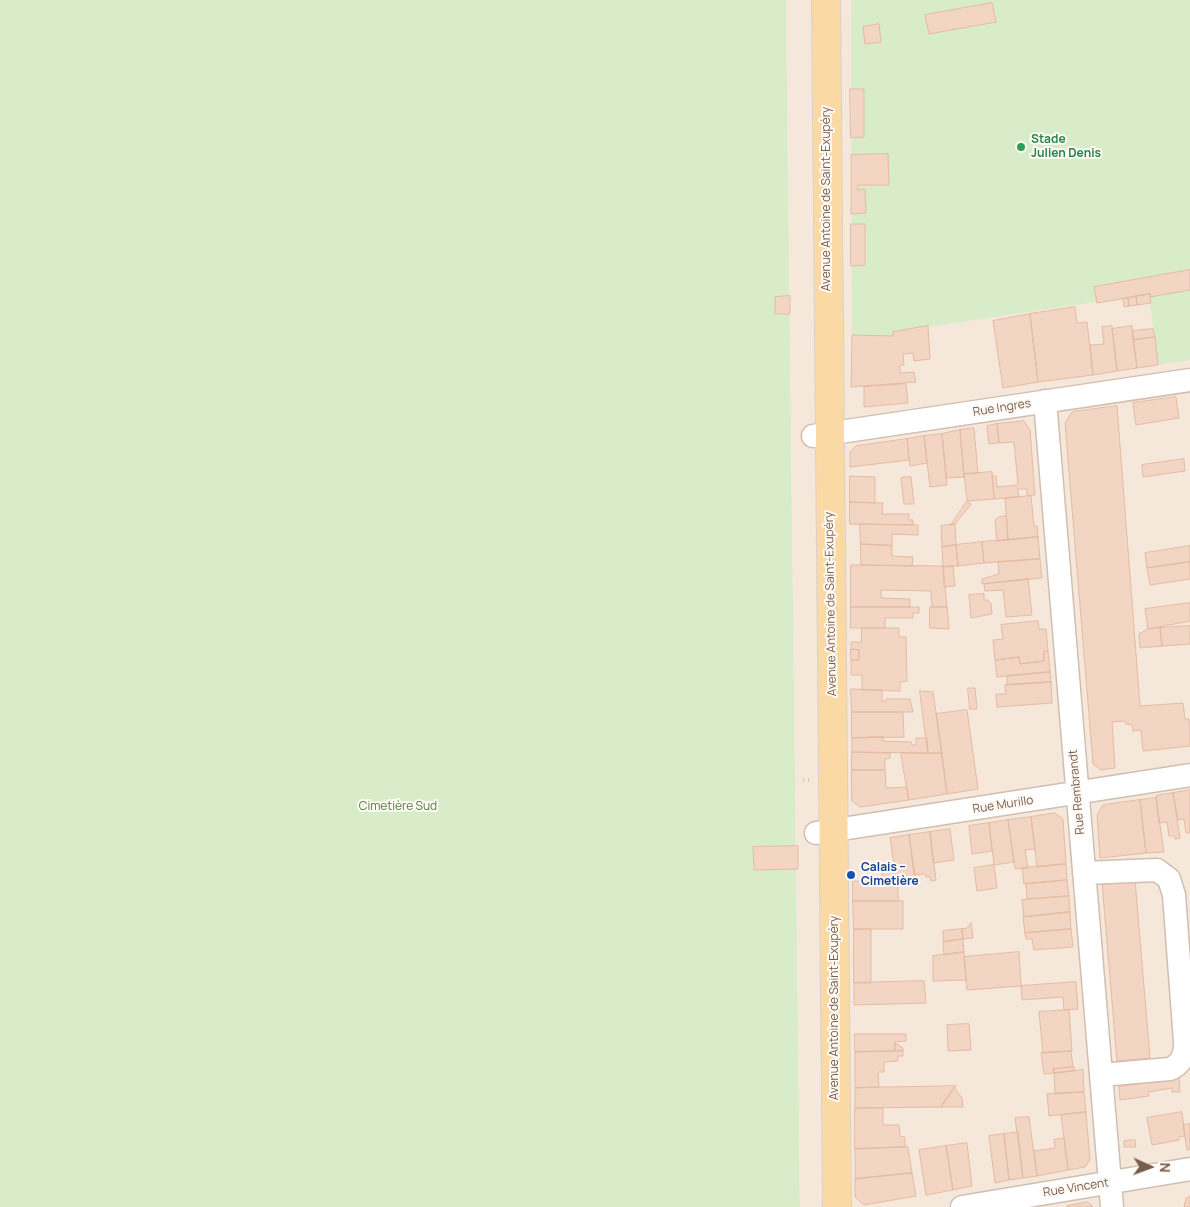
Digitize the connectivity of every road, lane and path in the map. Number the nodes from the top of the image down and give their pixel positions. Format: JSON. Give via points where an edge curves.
{"nodes":[{"id":1,"x":811,"y":0,"type":"edge"},
{"id":2,"x":826,"y":0,"type":"edge"},
{"id":3,"x":1190,"y":380,"type":"edge"},
{"id":4,"x":1046,"y":401,"type":"junction"},
{"id":5,"x":821,"y":435,"type":"junction"},
{"id":6,"x":1190,"y":775,"type":"edge"},
{"id":7,"x":1076,"y":793,"type":"junction"},
{"id":8,"x":825,"y":832,"type":"junction"},
{"id":9,"x":1084,"y":873,"type":"junction"},
{"id":10,"x":1101,"y":1075,"type":"junction"},
{"id":11,"x":1190,"y":1169,"type":"edge"},
{"id":12,"x":1110,"y":1183,"type":"junction"},
{"id":13,"x":818,"y":1207,"type":"edge"},
{"id":14,"x":837,"y":1207,"type":"edge"},
{"id":15,"x":962,"y":1207,"type":"edge"},
{"id":16,"x":1112,"y":1207,"type":"edge"}],
"edges":[{"from":1,"to":5,"type":"main road","name":"Avenue Antoine de Saint-Exupéry"},
{"from":2,"to":5,"type":"main road","name":"Avenue Antoine de Saint-Exupéry"},
{"from":3,"to":4,"type":"street","name":"Rue Ingres"},
{"from":4,"to":5,"type":"street","name":"Rue Ingres"},
{"from":4,"to":7,"type":"street","name":"Rue Rembrandt"},
{"from":5,"to":8,"type":"main road","name":"Avenue Antoine de Saint-Exupéry"},
{"from":6,"to":7,"type":"street","name":"Rue Murillo"},
{"from":7,"to":8,"type":"street","name":"Rue Murillo"},
{"from":7,"to":9,"type":"street","name":"Rue Rembrandt"},
{"from":8,"to":13,"type":"main road","name":"Avenue Antoine de Saint-Exupéry"},
{"from":8,"to":14,"type":"main road","name":"Avenue Antoine de Saint-Exupéry"},
{"from":9,"to":10,"type":"street","name":"Rue Rembrandt"},
{"from":9,"to":10,"type":"street","via":[[1156,870],[1169,879],[1174,895],[1185,1041],[1183,1057],[1170,1069]]},
{"from":10,"to":12,"type":"street","name":"Rue Rembrandt"},
{"from":11,"to":12,"type":"street","name":"Rue Vincent"},
{"from":12,"to":15,"type":"street","name":"Rue Vincent"},
{"from":12,"to":16,"type":"street","name":"Rue Rembrandt"}]}
